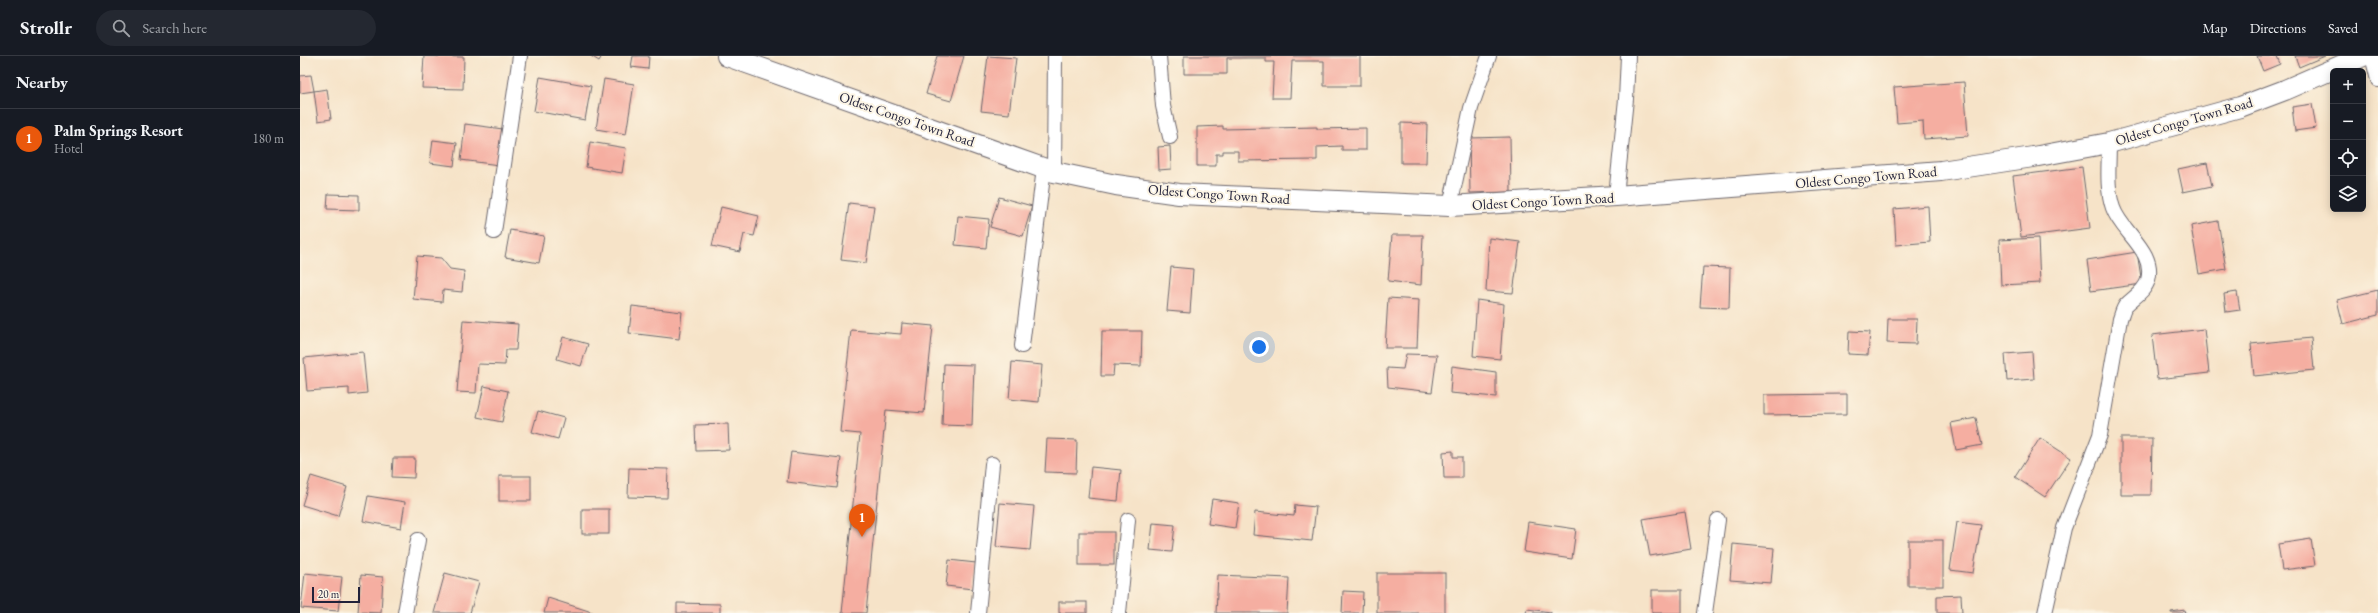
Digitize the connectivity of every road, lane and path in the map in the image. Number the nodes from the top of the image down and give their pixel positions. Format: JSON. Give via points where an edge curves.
{"nodes":[{"id":1,"x":520,"y":56,"type":"edge"},
{"id":2,"x":727,"y":56,"type":"edge"},
{"id":3,"x":1055,"y":56,"type":"edge"},
{"id":4,"x":1159,"y":56,"type":"edge"},
{"id":5,"x":1489,"y":56,"type":"edge"},
{"id":6,"x":1628,"y":56,"type":"edge"},
{"id":7,"x":2363,"y":56,"type":"edge"},
{"id":8,"x":2372,"y":56,"type":"edge"},
{"id":9,"x":2378,"y":80,"type":"edge"},
{"id":10,"x":1170,"y":137,"type":"dead end"},
{"id":11,"x":2109,"y":143,"type":"junction"},
{"id":12,"x":1049,"y":170,"type":"junction"},
{"id":13,"x":1616,"y":196,"type":"junction"},
{"id":14,"x":1450,"y":206,"type":"junction"},
{"id":15,"x":494,"y":232,"type":"dead end"},
{"id":16,"x":1022,"y":346,"type":"dead end"},
{"id":17,"x":992,"y":464,"type":"dead end"},
{"id":18,"x":1128,"y":520,"type":"dead end"},
{"id":19,"x":1718,"y":520,"type":"dead end"},
{"id":20,"x":418,"y":540,"type":"dead end"},
{"id":21,"x":405,"y":613,"type":"edge"},
{"id":22,"x":978,"y":613,"type":"edge"},
{"id":23,"x":1119,"y":613,"type":"edge"},
{"id":24,"x":1705,"y":613,"type":"edge"},
{"id":25,"x":2046,"y":613,"type":"edge"}],
"edges":[{"from":1,"to":15,"type":"street"},
{"from":2,"to":12,"type":"street","name":"Oldest Congo Town Road"},
{"from":3,"to":12,"type":"street"},
{"from":4,"to":10,"type":"street","via":[[1163,106]]},
{"from":5,"to":14,"type":"street","via":[[1471,108]]},
{"from":6,"to":13,"type":"street"},
{"from":7,"to":11,"type":"street","name":"Oldest Congo Town Road","via":[[2240,107]]},
{"from":8,"to":9,"type":"street"},
{"from":11,"to":13,"type":"street","name":"Oldest Congo Town Road","via":[[1941,171]]},
{"from":11,"to":25,"type":"street","via":[[2109,183],[2113,207],[2121,224],[2144,253],[2149,269],[2148,280],[2142,291],[2125,306],[2120,319],[2100,435],[2064,528]]},
{"from":12,"to":14,"type":"street","name":"Oldest Congo Town Road","via":[[1116,185],[1179,194]]},
{"from":12,"to":16,"type":"street"},
{"from":13,"to":14,"type":"street","name":"Oldest Congo Town Road"},
{"from":17,"to":22,"type":"street"},
{"from":18,"to":23,"type":"street"},
{"from":19,"to":24,"type":"street"},
{"from":20,"to":21,"type":"street"}]}
